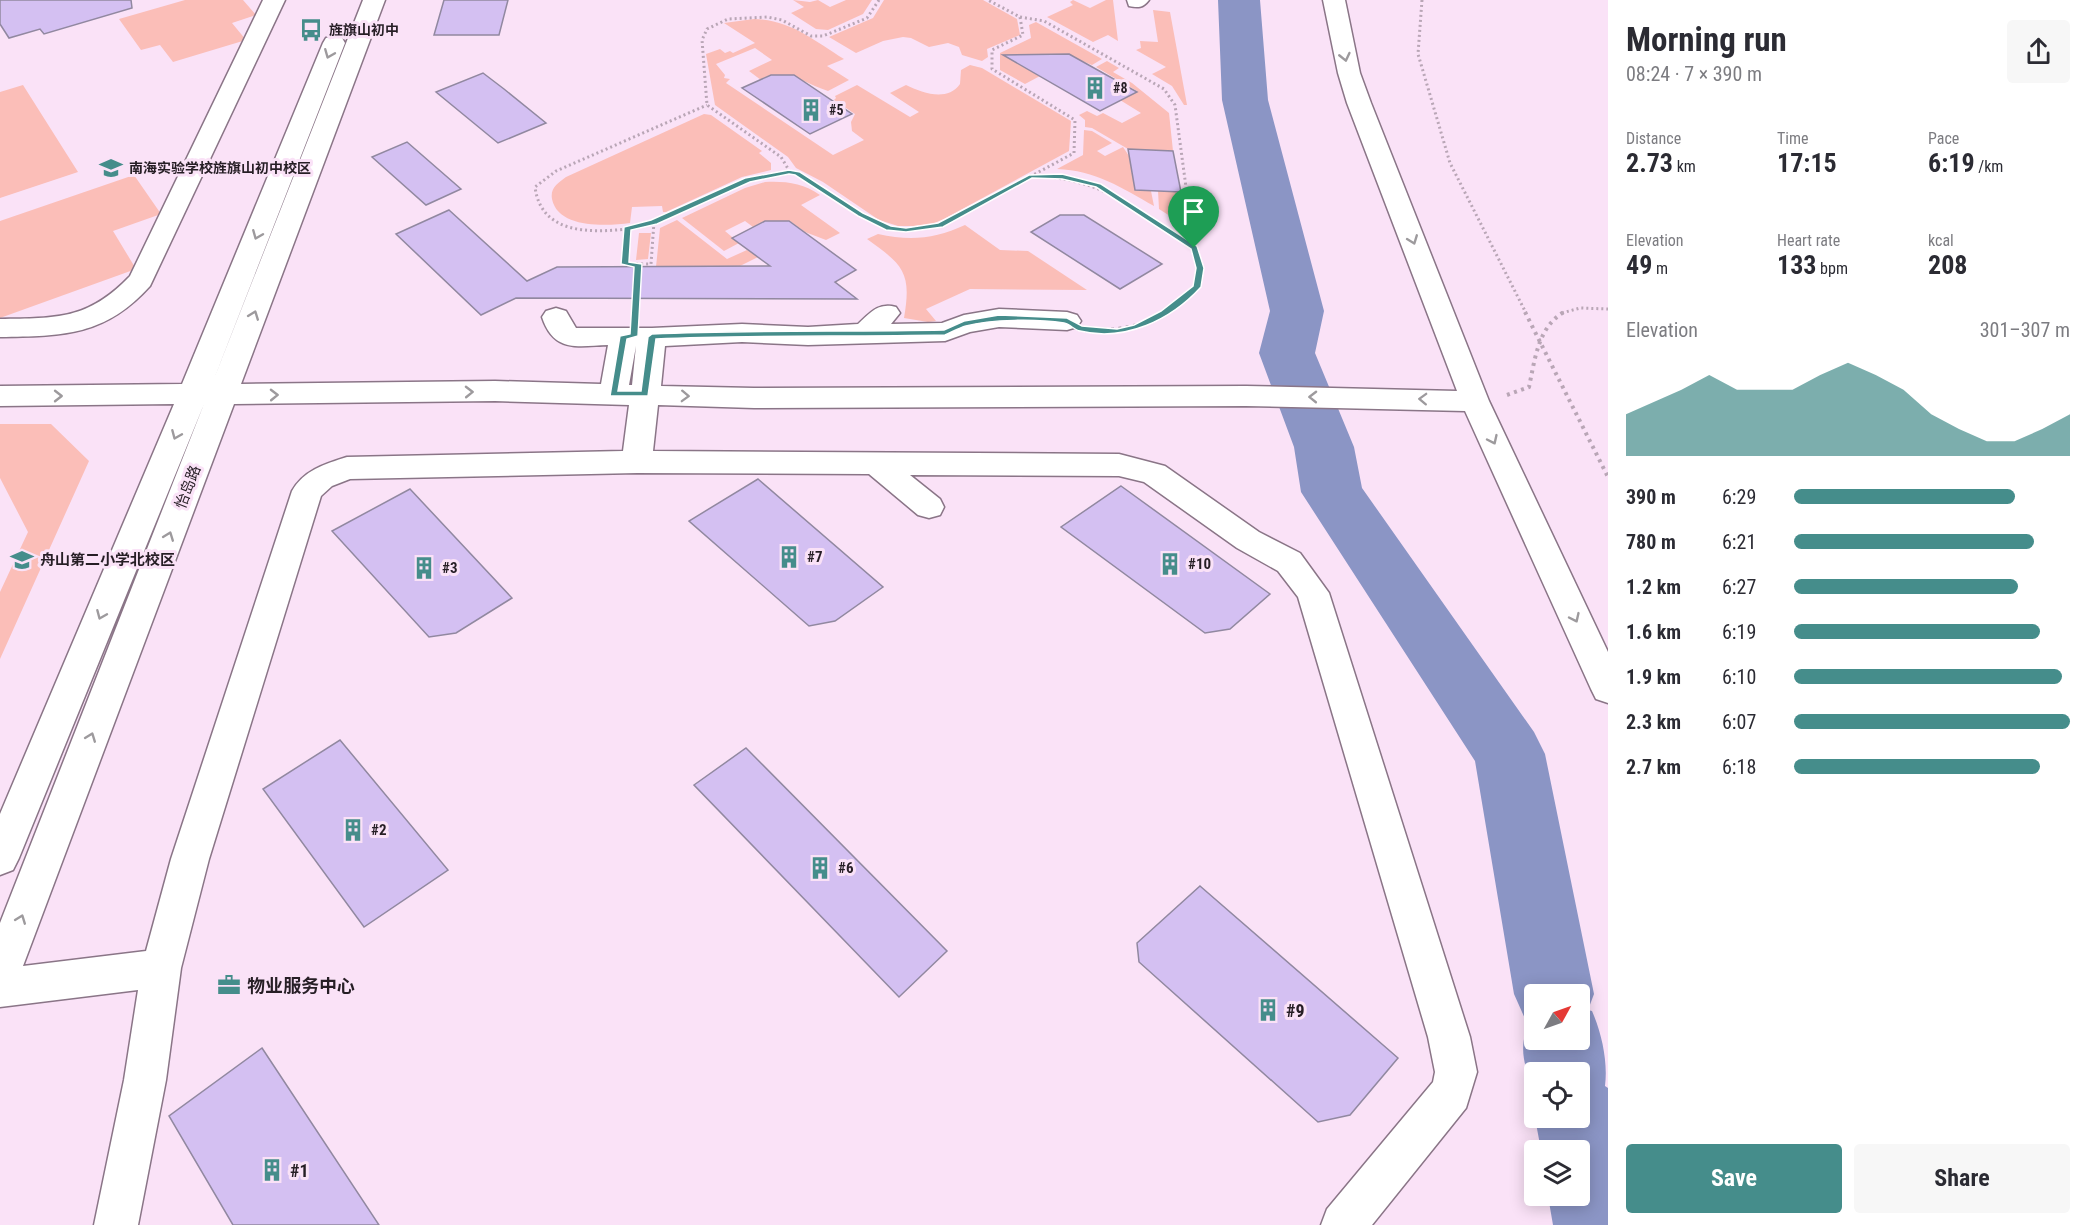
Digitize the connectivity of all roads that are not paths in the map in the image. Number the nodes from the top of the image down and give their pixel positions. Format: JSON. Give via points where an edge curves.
{"nodes":[{"id":1,"x":274,"y":0,"type":"edge"},
{"id":2,"x":352,"y":0,"type":"edge"},
{"id":3,"x":374,"y":0,"type":"edge"},
{"id":4,"x":1334,"y":0,"type":"edge"},
{"id":5,"x":886,"y":314,"type":"dead end"},
{"id":6,"x":556,"y":317,"type":"dead end"},
{"id":7,"x":1067,"y":321,"type":"road end"},
{"id":8,"x":0,"y":327,"type":"edge"},
{"id":9,"x":865,"y":333,"type":"junction"},
{"id":10,"x":637,"y":336,"type":"junction"},
{"id":11,"x":613,"y":394,"type":"junction"},
{"id":12,"x":645,"y":394,"type":"junction"},
{"id":13,"x":192,"y":395,"type":"junction"},
{"id":14,"x":224,"y":395,"type":"junction"},
{"id":15,"x":0,"y":396,"type":"edge"},
{"id":16,"x":1475,"y":401,"type":"junction"},
{"id":17,"x":637,"y":462,"type":"junction"},
{"id":18,"x":877,"y":464,"type":"junction"},
{"id":19,"x":929,"y":507,"type":"dead end"},
{"id":20,"x":1608,"y":689,"type":"edge"},
{"id":21,"x":0,"y":858,"type":"edge"},
{"id":22,"x":161,"y":968,"type":"junction"},
{"id":23,"x":0,"y":974,"type":"edge"},
{"id":24,"x":0,"y":987,"type":"edge"},
{"id":25,"x":116,"y":1225,"type":"edge"},
{"id":26,"x":1343,"y":1225,"type":"edge"}],
"edges":[{"from":1,"to":8,"type":"street","via":[[141,280],[131,293],[120,304],[80,322],[58,327]]},
{"from":2,"to":13,"type":"street","one_way":true},
{"from":14,"to":3,"type":"street","name":"怡岛路","one_way":true},
{"from":4,"to":16,"type":"street","one_way":true,"via":[[1359,103]]},
{"from":5,"to":9,"type":"street"},
{"from":6,"to":10,"type":"street","via":[[560,329],[570,337]]},
{"from":7,"to":9,"type":"street","via":[[999,318],[945,332]]},
{"from":9,"to":10,"type":"street"},
{"from":10,"to":11,"type":"street"},
{"from":10,"to":12,"type":"street"},
{"from":11,"to":12,"type":"street"},
{"from":14,"to":11,"type":"street","one_way":true,"via":[[495,391]]},
{"from":16,"to":12,"type":"street","one_way":true,"via":[[1246,396],[754,398]]},
{"from":12,"to":17,"type":"street"},
{"from":13,"to":14,"type":"street"},
{"from":15,"to":13,"type":"street","one_way":true},
{"from":13,"to":21,"type":"street","one_way":true},
{"from":23,"to":14,"type":"street","name":"怡岛路","one_way":true},
{"from":16,"to":20,"type":"street","one_way":true},
{"from":17,"to":18,"type":"street"},
{"from":17,"to":22,"type":"street","via":[[347,468],[321,478],[307,491],[190,859]]},
{"from":18,"to":19,"type":"street"},
{"from":18,"to":26,"type":"street","via":[[1119,465],[1154,474],[1248,540],[1288,562],[1312,593],[1449,1037],[1456,1072],[1451,1093]]},
{"from":22,"to":24,"type":"street"},
{"from":22,"to":25,"type":"street","via":[[145,1080]]}]}
